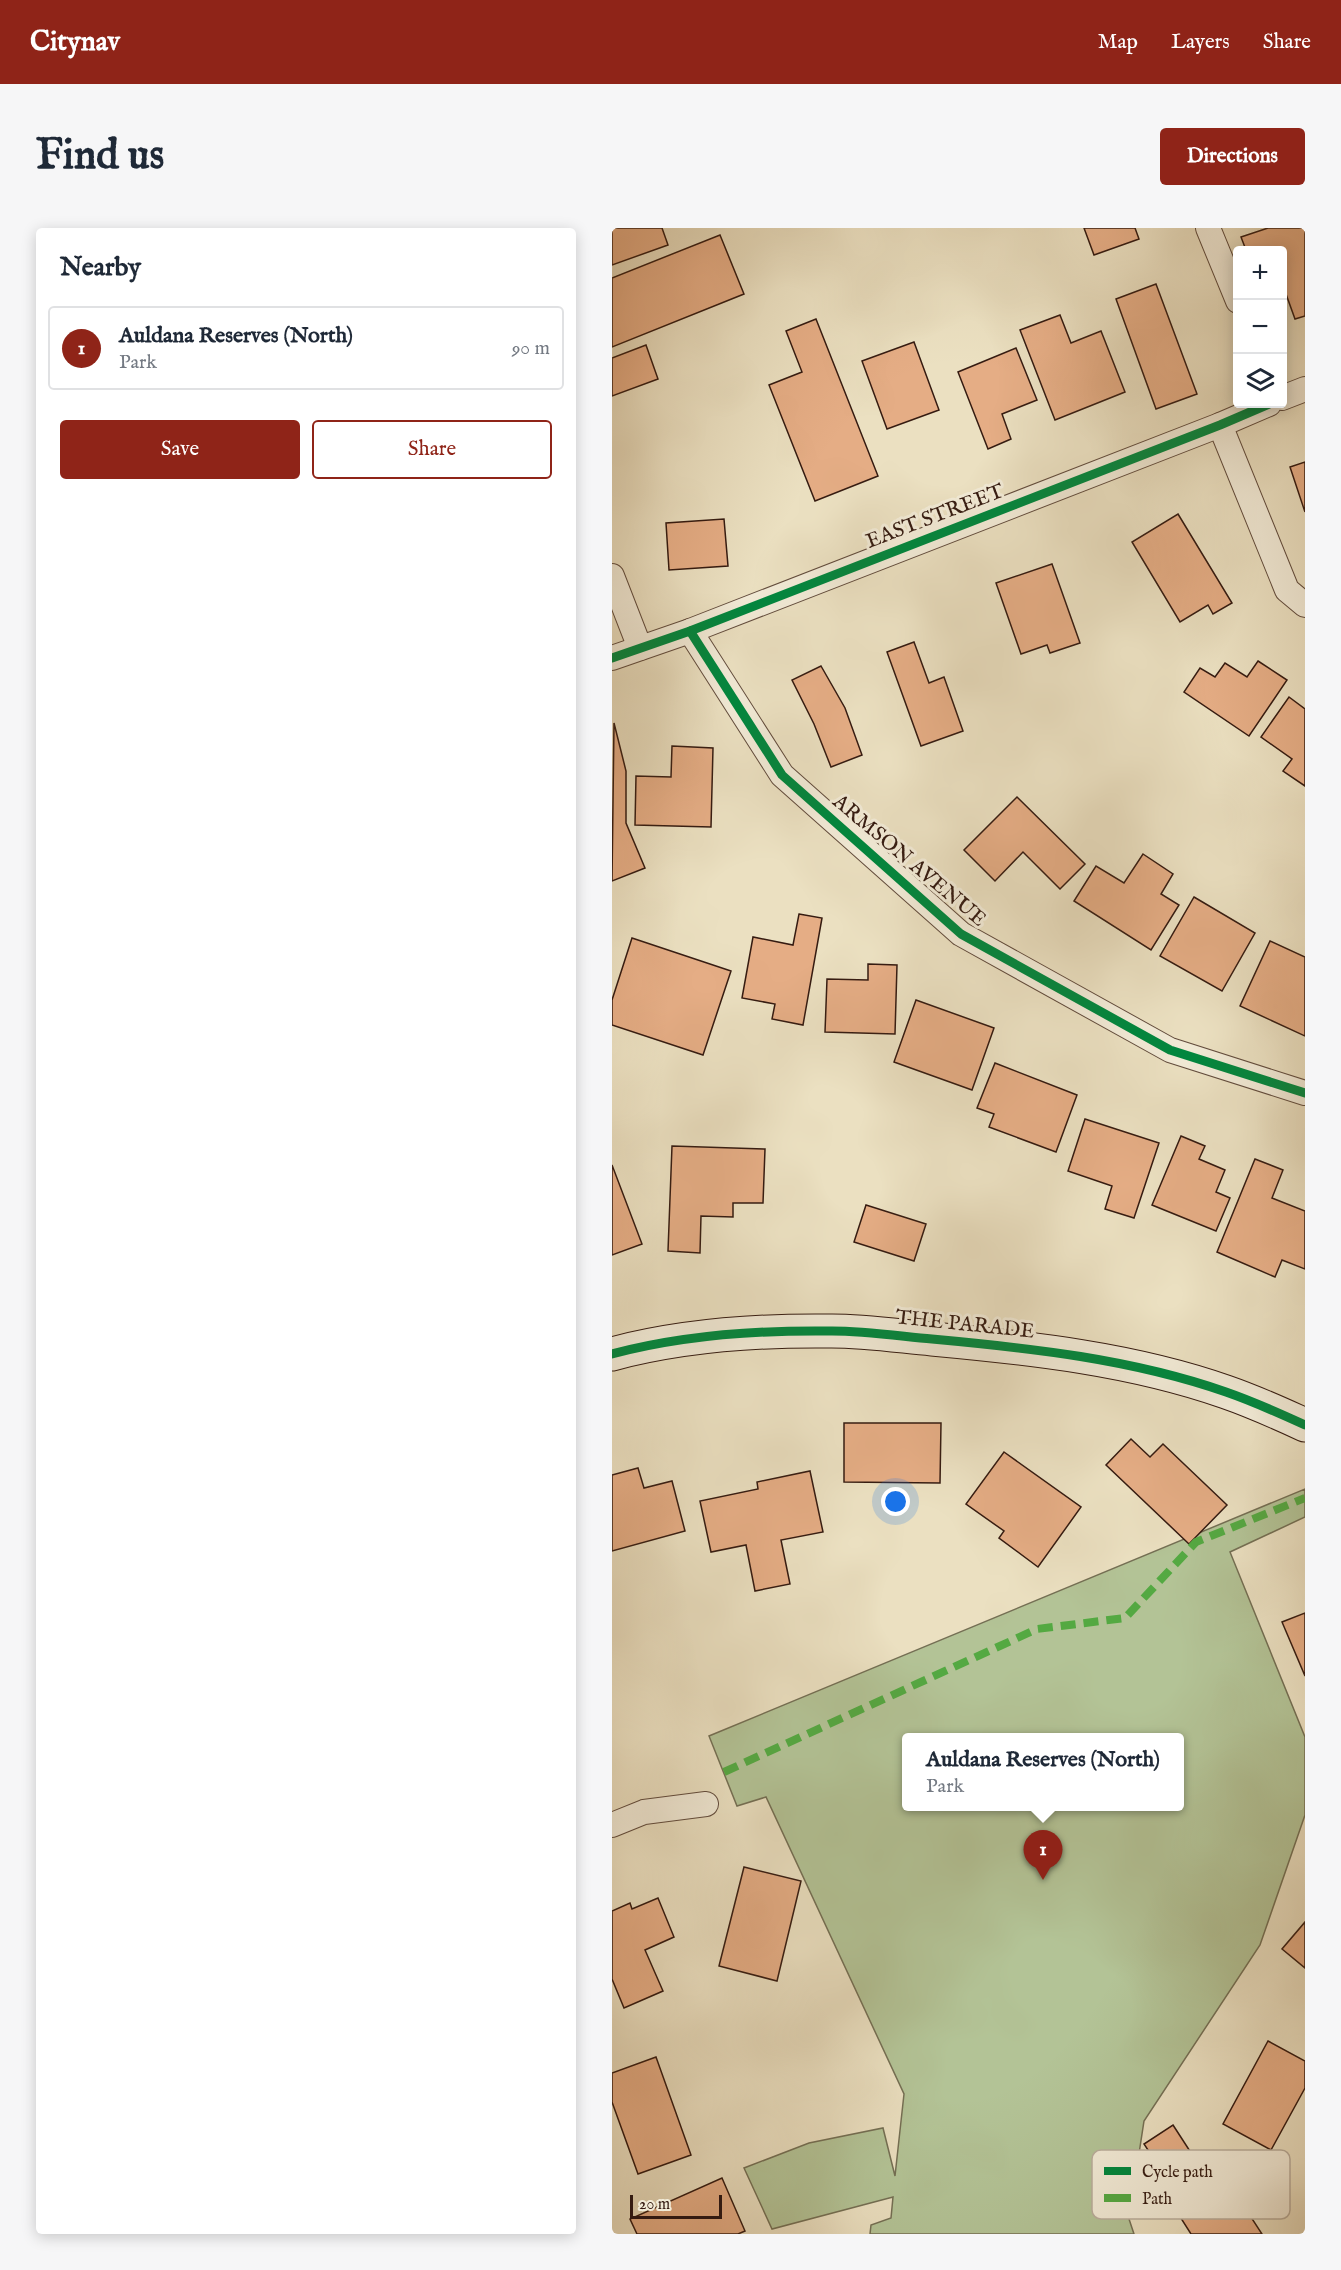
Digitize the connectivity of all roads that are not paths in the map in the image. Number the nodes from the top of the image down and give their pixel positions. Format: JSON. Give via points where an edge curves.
{"nodes":[{"id":1,"x":1208,"y":228,"type":"edge"},
{"id":2,"x":1238,"y":300,"type":"edge"},
{"id":3,"x":1305,"y":389,"type":"edge"},
{"id":4,"x":1287,"y":396,"type":"edge"},
{"id":5,"x":1260,"y":408,"type":"edge"},
{"id":6,"x":1220,"y":425,"type":"junction"},
{"id":7,"x":612,"y":576,"type":"edge"},
{"id":8,"x":1305,"y":605,"type":"edge"},
{"id":9,"x":690,"y":631,"type":"junction"},
{"id":10,"x":640,"y":648,"type":"junction"},
{"id":11,"x":612,"y":658,"type":"edge"},
{"id":12,"x":1305,"y":1093,"type":"edge"},
{"id":13,"x":612,"y":1354,"type":"edge"},
{"id":14,"x":1305,"y":1425,"type":"edge"},
{"id":15,"x":706,"y":1804,"type":"dead end"},
{"id":16,"x":612,"y":1825,"type":"edge"}],
"edges":[{"from":1,"to":2,"type":"street"},
{"from":3,"to":4,"type":"street"},
{"from":5,"to":6,"type":"street","name":"EAST STREET"},
{"from":6,"to":8,"type":"street","via":[[1287,590]]},
{"from":6,"to":9,"type":"street","name":"EAST STREET"},
{"from":7,"to":10,"type":"street"},
{"from":9,"to":10,"type":"street","name":"EAST STREET"},
{"from":9,"to":12,"type":"street","name":"ARMSON AVENUE","via":[[782,775],[961,934],[1170,1050]]},
{"from":10,"to":11,"type":"street","name":"EAST STREET"},
{"from":13,"to":14,"type":"street","name":"THE PARADE","via":[[652,1343],[834,1330],[1013,1346],[1089,1358],[1225,1391]]},
{"from":15,"to":16,"type":"street","via":[[644,1812]]}]}
